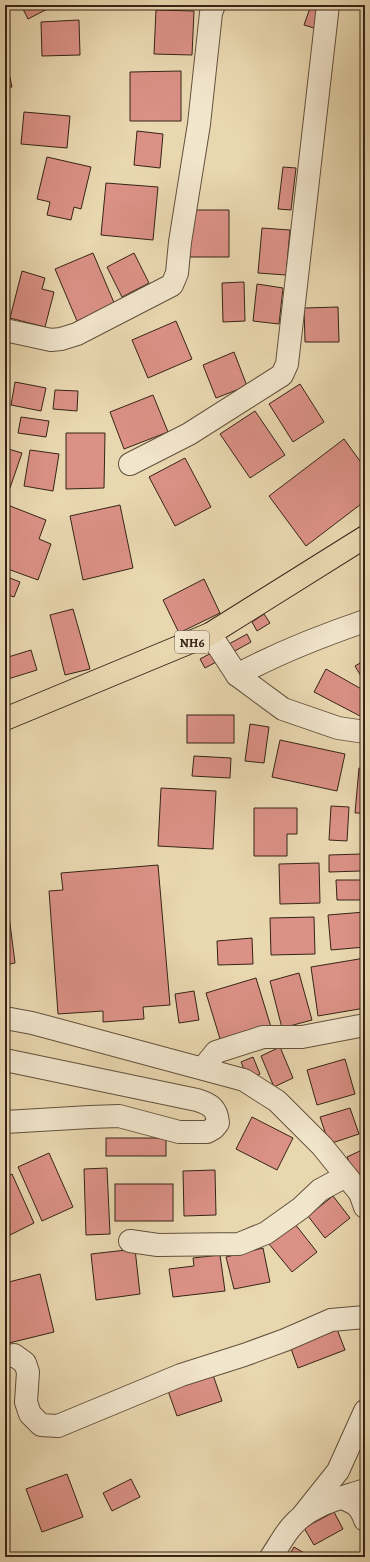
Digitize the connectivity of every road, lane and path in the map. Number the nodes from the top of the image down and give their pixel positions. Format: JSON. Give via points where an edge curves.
{"nodes":[{"id":1,"x":214,"y":5,"type":"edge"},
{"id":2,"x":328,"y":5,"type":"edge"},
{"id":3,"x":5,"y":330,"type":"edge"},
{"id":4,"x":130,"y":464,"type":"dead end"},
{"id":5,"x":365,"y":537,"type":"edge"},
{"id":6,"x":365,"y":621,"type":"edge"},
{"id":7,"x":210,"y":634,"type":"junction"},
{"id":8,"x":237,"y":675,"type":"junction"},
{"id":9,"x":5,"y":719,"type":"edge"},
{"id":10,"x":365,"y":732,"type":"edge"},
{"id":11,"x":5,"y":1018,"type":"edge"},
{"id":12,"x":365,"y":1025,"type":"edge"},
{"id":13,"x":5,"y":1060,"type":"edge"},
{"id":14,"x":203,"y":1068,"type":"junction"},
{"id":15,"x":5,"y":1122,"type":"edge"},
{"id":16,"x":346,"y":1176,"type":"junction"},
{"id":17,"x":365,"y":1207,"type":"edge"},
{"id":18,"x":130,"y":1241,"type":"dead end"},
{"id":19,"x":365,"y":1317,"type":"edge"},
{"id":20,"x":5,"y":1357,"type":"edge"},
{"id":21,"x":365,"y":1411,"type":"edge"},
{"id":22,"x":365,"y":1490,"type":"edge"},
{"id":23,"x":342,"y":1498,"type":"junction"},
{"id":24,"x":304,"y":1515,"type":"junction"},
{"id":25,"x":365,"y":1520,"type":"edge"},
{"id":26,"x":271,"y":1557,"type":"edge"}],
"edges":[{"from":1,"to":3,"type":"street","via":[[177,274],[172,285],[61,340]]},
{"from":2,"to":4,"type":"street","via":[[286,364],[282,375],[189,434]]},
{"from":5,"to":7,"type":"highway","number":"NH6"},
{"from":6,"to":8,"type":"street","via":[[268,658]]},
{"from":7,"to":8,"type":"street"},
{"from":7,"to":9,"type":"highway","number":"NH6"},
{"from":8,"to":10,"type":"street","via":[[284,709],[338,728]]},
{"from":11,"to":14,"type":"street"},
{"from":12,"to":14,"type":"street","via":[[302,1037],[263,1038],[216,1052]]},
{"from":13,"to":15,"type":"street","via":[[197,1100],[209,1104],[214,1109],[218,1123],[207,1132],[179,1132],[119,1116]]},
{"from":14,"to":16,"type":"street","via":[[244,1080],[277,1101],[322,1146]]},
{"from":16,"to":17,"type":"street","via":[[360,1193]]},
{"from":16,"to":18,"type":"street","via":[[320,1190],[301,1208],[266,1233],[240,1244],[158,1245]]},
{"from":19,"to":20,"type":"street","via":[[331,1320],[265,1347],[180,1375],[58,1426],[41,1425],[30,1414],[26,1402],[28,1372],[25,1363],[14,1356]]},
{"from":21,"to":24,"type":"street","via":[[338,1471]]},
{"from":22,"to":23,"type":"street"},
{"from":23,"to":24,"type":"street","via":[[316,1506]]},
{"from":23,"to":25,"type":"street","via":[[353,1502],[362,1510]]},
{"from":24,"to":26,"type":"street","via":[[291,1526]]}]}
